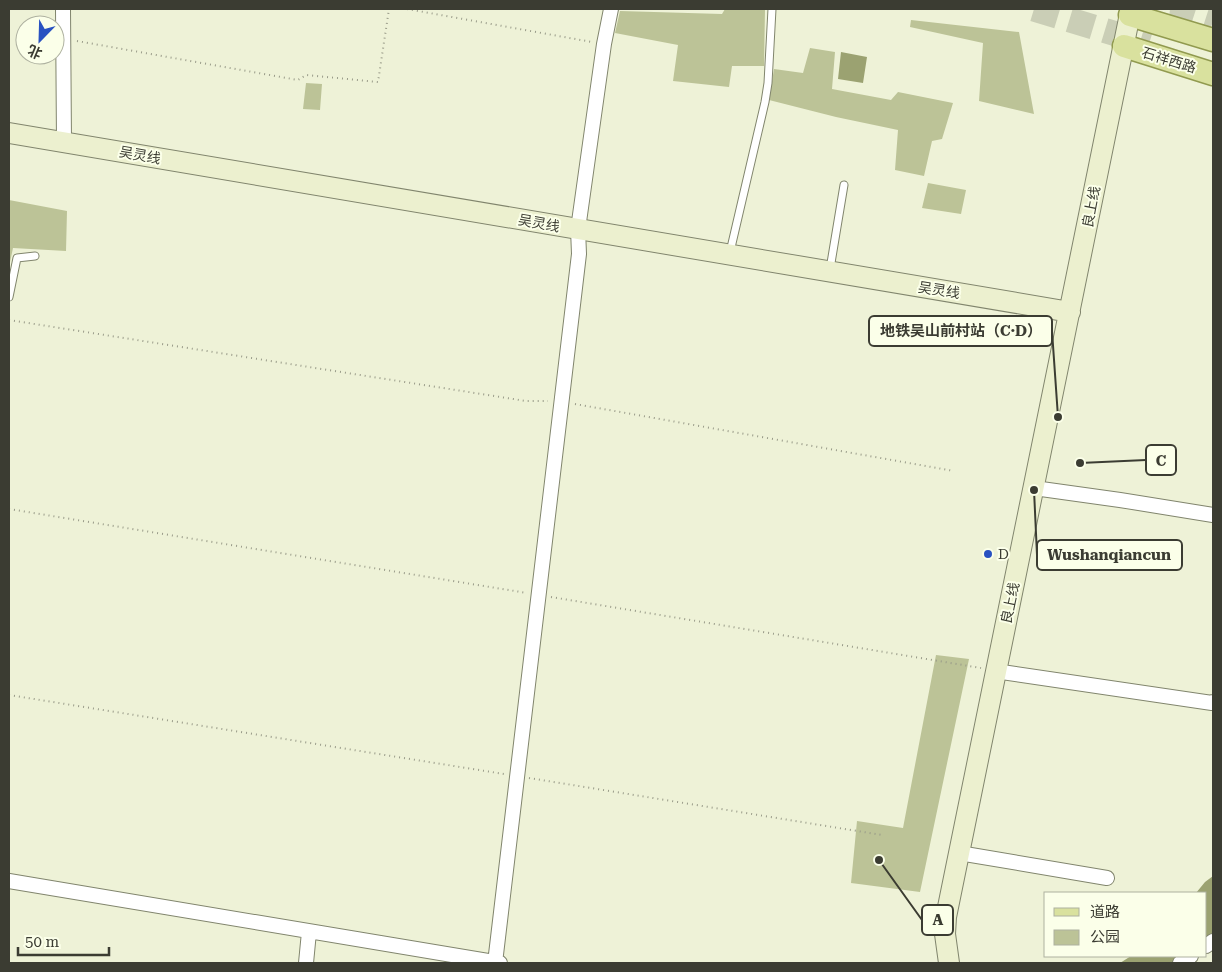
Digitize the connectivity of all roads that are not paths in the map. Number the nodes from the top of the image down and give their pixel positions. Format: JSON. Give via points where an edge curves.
{"nodes":[{"id":1,"x":63,"y":9,"type":"edge"},
{"id":2,"x":611,"y":9,"type":"edge"},
{"id":3,"x":772,"y":9,"type":"edge"},
{"id":4,"x":1130,"y":12,"type":"edge"},
{"id":5,"x":1213,"y":40,"type":"edge"},
{"id":6,"x":1124,"y":46,"type":"tunnel mouth"},
{"id":7,"x":1213,"y":74,"type":"edge"},
{"id":8,"x":9,"y":133,"type":"edge"},
{"id":9,"x":64,"y":142,"type":"junction"},
{"id":10,"x":844,"y":185,"type":"dead end"},
{"id":11,"x":578,"y":229,"type":"junction"},
{"id":12,"x":730,"y":255,"type":"junction"},
{"id":13,"x":35,"y":256,"type":"dead end"},
{"id":14,"x":829,"y":272,"type":"junction"},
{"id":15,"x":9,"y":298,"type":"edge"},
{"id":16,"x":1070,"y":312,"type":"junction"},
{"id":17,"x":1034,"y":488,"type":"junction"},
{"id":18,"x":1213,"y":515,"type":"edge"},
{"id":19,"x":995,"y":671,"type":"junction"},
{"id":20,"x":1213,"y":702,"type":"edge"},
{"id":21,"x":959,"y":853,"type":"junction"},
{"id":22,"x":1107,"y":878,"type":"dead end"},
{"id":23,"x":9,"y":882,"type":"edge"},
{"id":24,"x":309,"y":932,"type":"junction"},
{"id":25,"x":306,"y":963,"type":"edge"},
{"id":26,"x":497,"y":963,"type":"edge"},
{"id":27,"x":949,"y":963,"type":"edge"}],
"edges":[{"from":1,"to":9,"type":"street"},
{"from":2,"to":11,"type":"street"},
{"from":3,"to":12,"type":"lane","via":[[768,83]]},
{"from":4,"to":5,"type":"main road"},
{"from":4,"to":16,"type":"street","name":"良上线"},
{"from":6,"to":7,"type":"main road","name":"石祥西路"},
{"from":8,"to":9,"type":"street","name":"吴灵线"},
{"from":9,"to":11,"type":"street","name":"吴灵线"},
{"from":10,"to":14,"type":"lane"},
{"from":11,"to":12,"type":"street","name":"吴灵线"},
{"from":11,"to":26,"type":"street","via":[[579,254]]},
{"from":12,"to":14,"type":"street","name":"吴灵线"},
{"from":13,"to":15,"type":"lane","via":[[18,258]]},
{"from":14,"to":16,"type":"street","name":"吴灵线"},
{"from":16,"to":17,"type":"street","name":"良上线"},
{"from":17,"to":18,"type":"street"},
{"from":17,"to":19,"type":"street","name":"良上线"},
{"from":19,"to":20,"type":"street"},
{"from":19,"to":21,"type":"street","name":"良上线"},
{"from":21,"to":22,"type":"street"},
{"from":21,"to":27,"type":"street","name":"良上线","via":[[946,917]]},
{"from":23,"to":24,"type":"street"},
{"from":24,"to":25,"type":"street"},
{"from":24,"to":26,"type":"street"}]}
